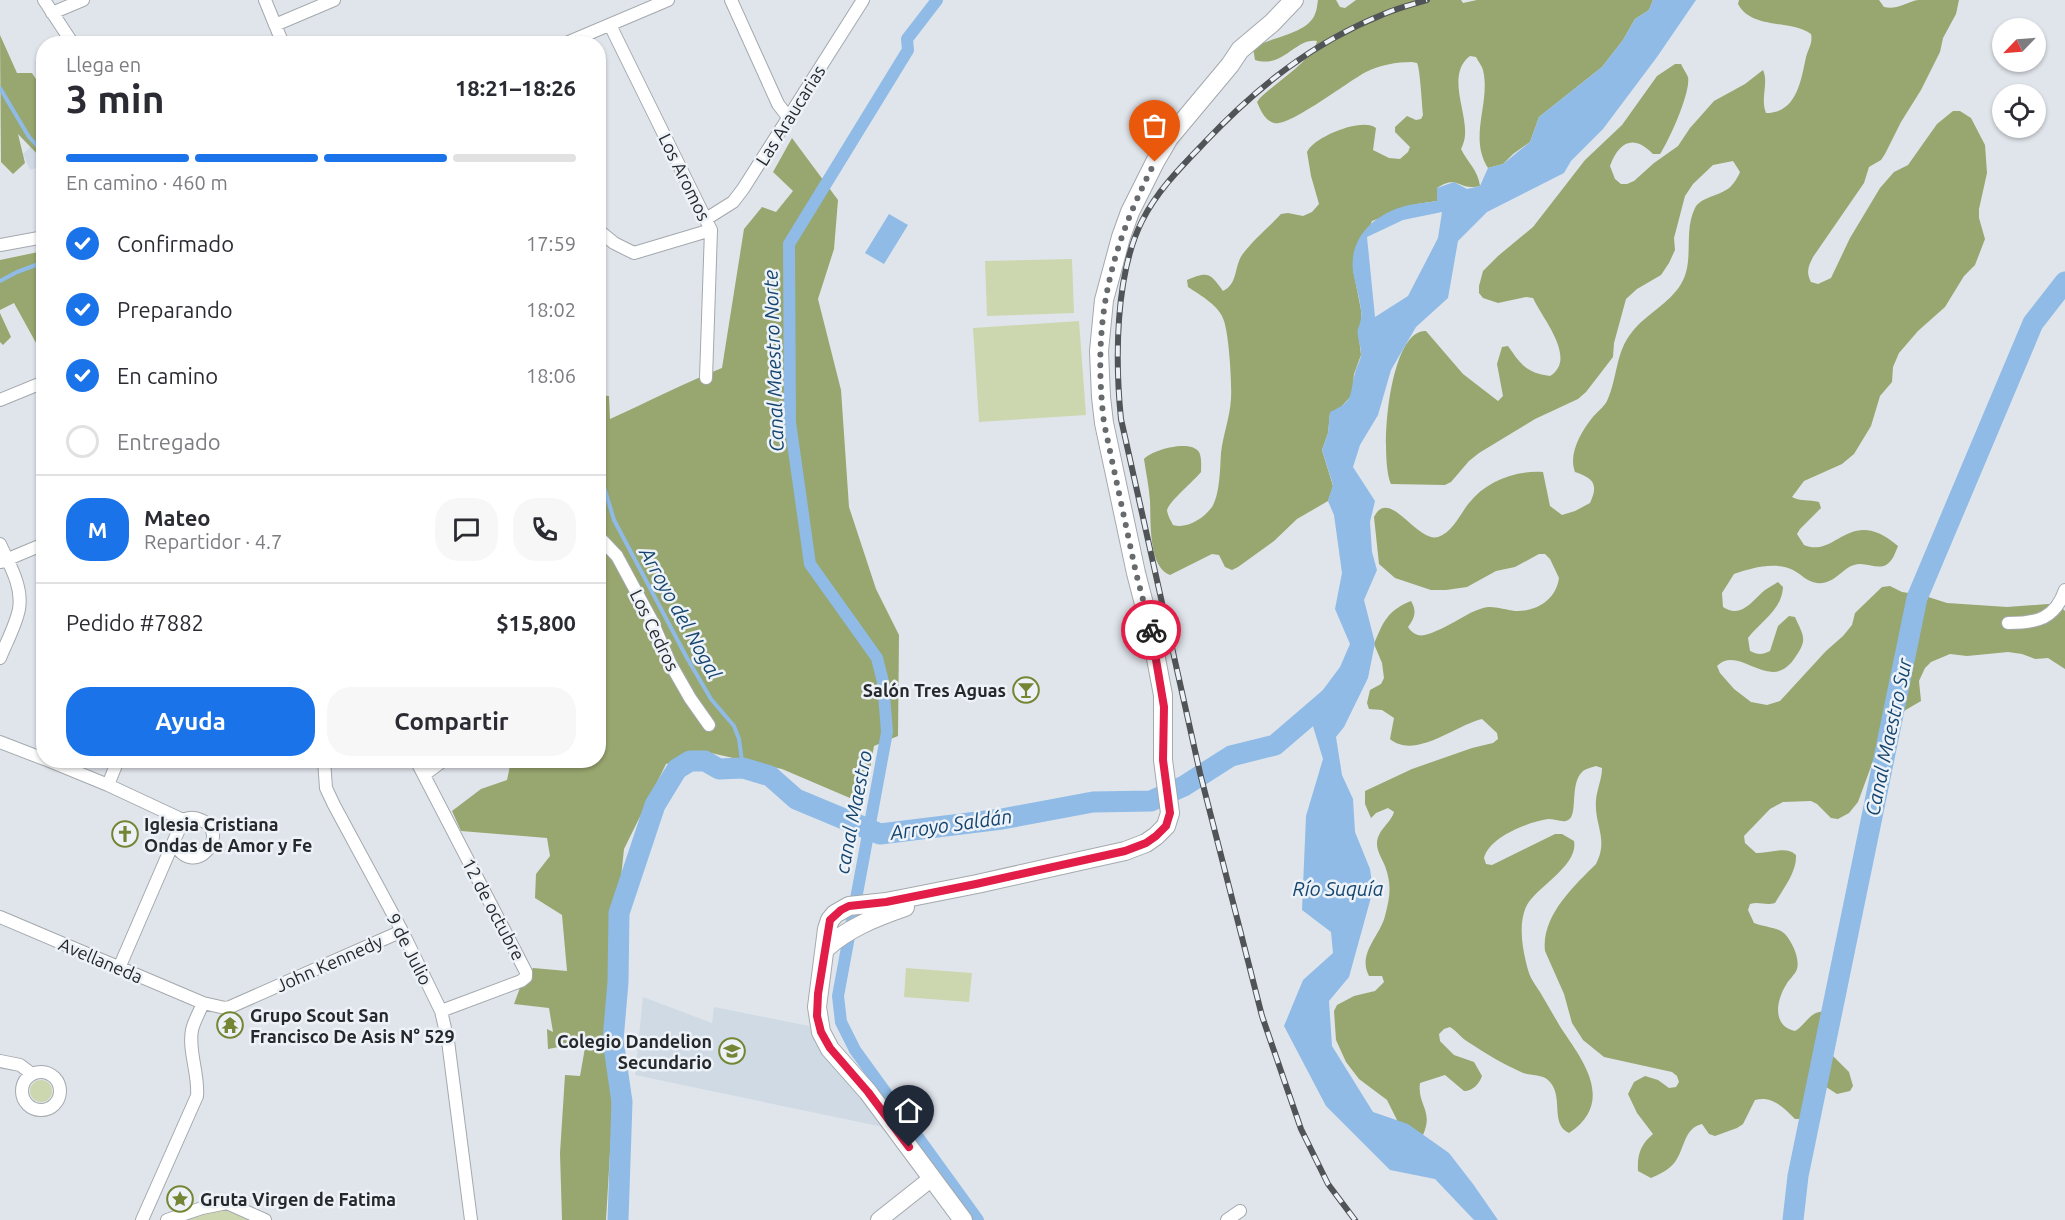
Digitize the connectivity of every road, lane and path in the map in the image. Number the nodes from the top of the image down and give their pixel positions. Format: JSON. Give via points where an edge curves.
{"nodes":[{"id":1,"x":44,"y":0,"type":"edge"},
{"id":2,"x":83,"y":0,"type":"edge"},
{"id":3,"x":265,"y":0,"type":"edge"},
{"id":4,"x":334,"y":0,"type":"edge"},
{"id":5,"x":668,"y":0,"type":"edge"},
{"id":6,"x":731,"y":0,"type":"edge"},
{"id":7,"x":863,"y":0,"type":"edge"},
{"id":8,"x":1294,"y":0,"type":"edge"},
{"id":9,"x":52,"y":13,"type":"junction"},
{"id":10,"x":275,"y":25,"type":"junction"},
{"id":11,"x":610,"y":25,"type":"junction"},
{"id":12,"x":68,"y":36,"type":"edge"},
{"id":13,"x":280,"y":36,"type":"edge"},
{"id":14,"x":583,"y":36,"type":"edge"},
{"id":15,"x":788,"y":117,"type":"junction"},
{"id":16,"x":709,"y":225,"type":"junction"},
{"id":17,"x":606,"y":236,"type":"edge"},
{"id":18,"x":36,"y":238,"type":"edge"},
{"id":19,"x":0,"y":245,"type":"edge"},
{"id":20,"x":706,"y":378,"type":"dead end"},
{"id":21,"x":36,"y":385,"type":"edge"},
{"id":22,"x":0,"y":400,"type":"edge"},
{"id":23,"x":0,"y":544,"type":"edge"},
{"id":24,"x":606,"y":544,"type":"edge"},
{"id":25,"x":36,"y":547,"type":"edge"},
{"id":26,"x":3,"y":561,"type":"edge"},
{"id":27,"x":2065,"y":590,"type":"edge"},
{"id":28,"x":2008,"y":623,"type":"dead end"},
{"id":29,"x":0,"y":658,"type":"edge"},
{"id":30,"x":709,"y":725,"type":"dead end"},
{"id":31,"x":0,"y":742,"type":"edge"},
{"id":32,"x":36,"y":756,"type":"edge"},
{"id":33,"x":65,"y":768,"type":"edge"},
{"id":34,"x":115,"y":768,"type":"edge"},
{"id":35,"x":325,"y":768,"type":"edge"},
{"id":36,"x":420,"y":768,"type":"edge"},
{"id":37,"x":433,"y":768,"type":"edge"},
{"id":38,"x":424,"y":775,"type":"junction"},
{"id":39,"x":108,"y":785,"type":"junction"},
{"id":40,"x":183,"y":820,"type":"junction"},
{"id":41,"x":174,"y":842,"type":"junction"},
{"id":42,"x":0,"y":917,"type":"edge"},
{"id":43,"x":402,"y":931,"type":"junction"},
{"id":44,"x":119,"y":968,"type":"junction"},
{"id":45,"x":203,"y":1003,"type":"junction"},
{"id":46,"x":441,"y":1011,"type":"junction"},
{"id":47,"x":0,"y":1061,"type":"edge"},
{"id":48,"x":32,"y":1074,"type":"dead end"},
{"id":49,"x":932,"y":1178,"type":"junction"},
{"id":50,"x":1240,"y":1210,"type":"dead end"},
{"id":51,"x":142,"y":1220,"type":"edge"},
{"id":52,"x":166,"y":1220,"type":"edge"},
{"id":53,"x":265,"y":1220,"type":"edge"},
{"id":54,"x":471,"y":1220,"type":"edge"},
{"id":55,"x":879,"y":1220,"type":"edge"},
{"id":56,"x":963,"y":1220,"type":"edge"},
{"id":57,"x":1227,"y":1220,"type":"edge"}],
"edges":[{"from":1,"to":9,"type":"street"},
{"from":2,"to":9,"type":"street"},
{"from":3,"to":10,"type":"street"},
{"from":4,"to":10,"type":"street"},
{"from":5,"to":11,"type":"street"},
{"from":6,"to":15,"type":"street","via":[[778,104]]},
{"from":7,"to":15,"type":"street","name":"Las Araucarias"},
{"from":8,"to":49,"type":"main road","via":[[1240,50],[1169,138],[1130,212],[1104,300],[1099,351],[1101,398],[1163,695],[1164,775],[1170,813],[1166,826],[1140,846],[976,884],[904,907],[867,921],[825,949],[817,1007],[821,1032]]},
{"from":9,"to":12,"type":"street"},
{"from":10,"to":13,"type":"street"},
{"from":11,"to":14,"type":"street"},
{"from":11,"to":16,"type":"street","name":"Los Aromos"},
{"from":15,"to":16,"type":"street","name":"Las Araucarias","via":[[733,202]]},
{"from":16,"to":17,"type":"street","name":"Las Araucarias","via":[[634,253]]},
{"from":16,"to":20,"type":"street","name":"Los Aromos"},
{"from":18,"to":19,"type":"street"},
{"from":21,"to":22,"type":"street"},
{"from":23,"to":26,"type":"street"},
{"from":24,"to":30,"type":"street","name":"Los Cedros","via":[[617,556],[670,663]]},
{"from":25,"to":26,"type":"street"},
{"from":26,"to":29,"type":"street","via":[[18,589],[19,609]]},
{"from":27,"to":28,"type":"street","via":[[2052,613],[2038,621]]},
{"from":31,"to":32,"type":"street"},
{"from":33,"to":39,"type":"street"},
{"from":34,"to":39,"type":"street"},
{"from":35,"to":43,"type":"street","name":"9 de Julio","via":[[326,788],[334,805]]},
{"from":36,"to":38,"type":"street","name":"12 de octubre"},
{"from":37,"to":38,"type":"street"},
{"from":38,"to":46,"type":"street","name":"12 de octubre","via":[[526,972],[521,981]]},
{"from":39,"to":40,"type":"street"},
{"from":40,"to":41,"type":"street"},
{"from":40,"to":41,"type":"street","via":[[205,822],[212,833],[211,846],[202,856],[188,857],[177,850]]},
{"from":41,"to":44,"type":"street"},
{"from":42,"to":44,"type":"street","name":"Avellaneda"},
{"from":43,"to":45,"type":"street","name":"John Kennedy","via":[[230,1007]]},
{"from":43,"to":46,"type":"street","name":"9 de Julio"},
{"from":44,"to":45,"type":"street","name":"Avellaneda"},
{"from":45,"to":51,"type":"street","via":[[192,1029],[197,1096]]},
{"from":46,"to":54,"type":"street","name":"9 de Julio"},
{"from":47,"to":48,"type":"street","via":[[20,1065]]},
{"from":49,"to":55,"type":"main road"},
{"from":49,"to":56,"type":"main road"},
{"from":50,"to":57,"type":"street"},
{"from":52,"to":53,"type":"street","via":[[226,1203]]}]}
